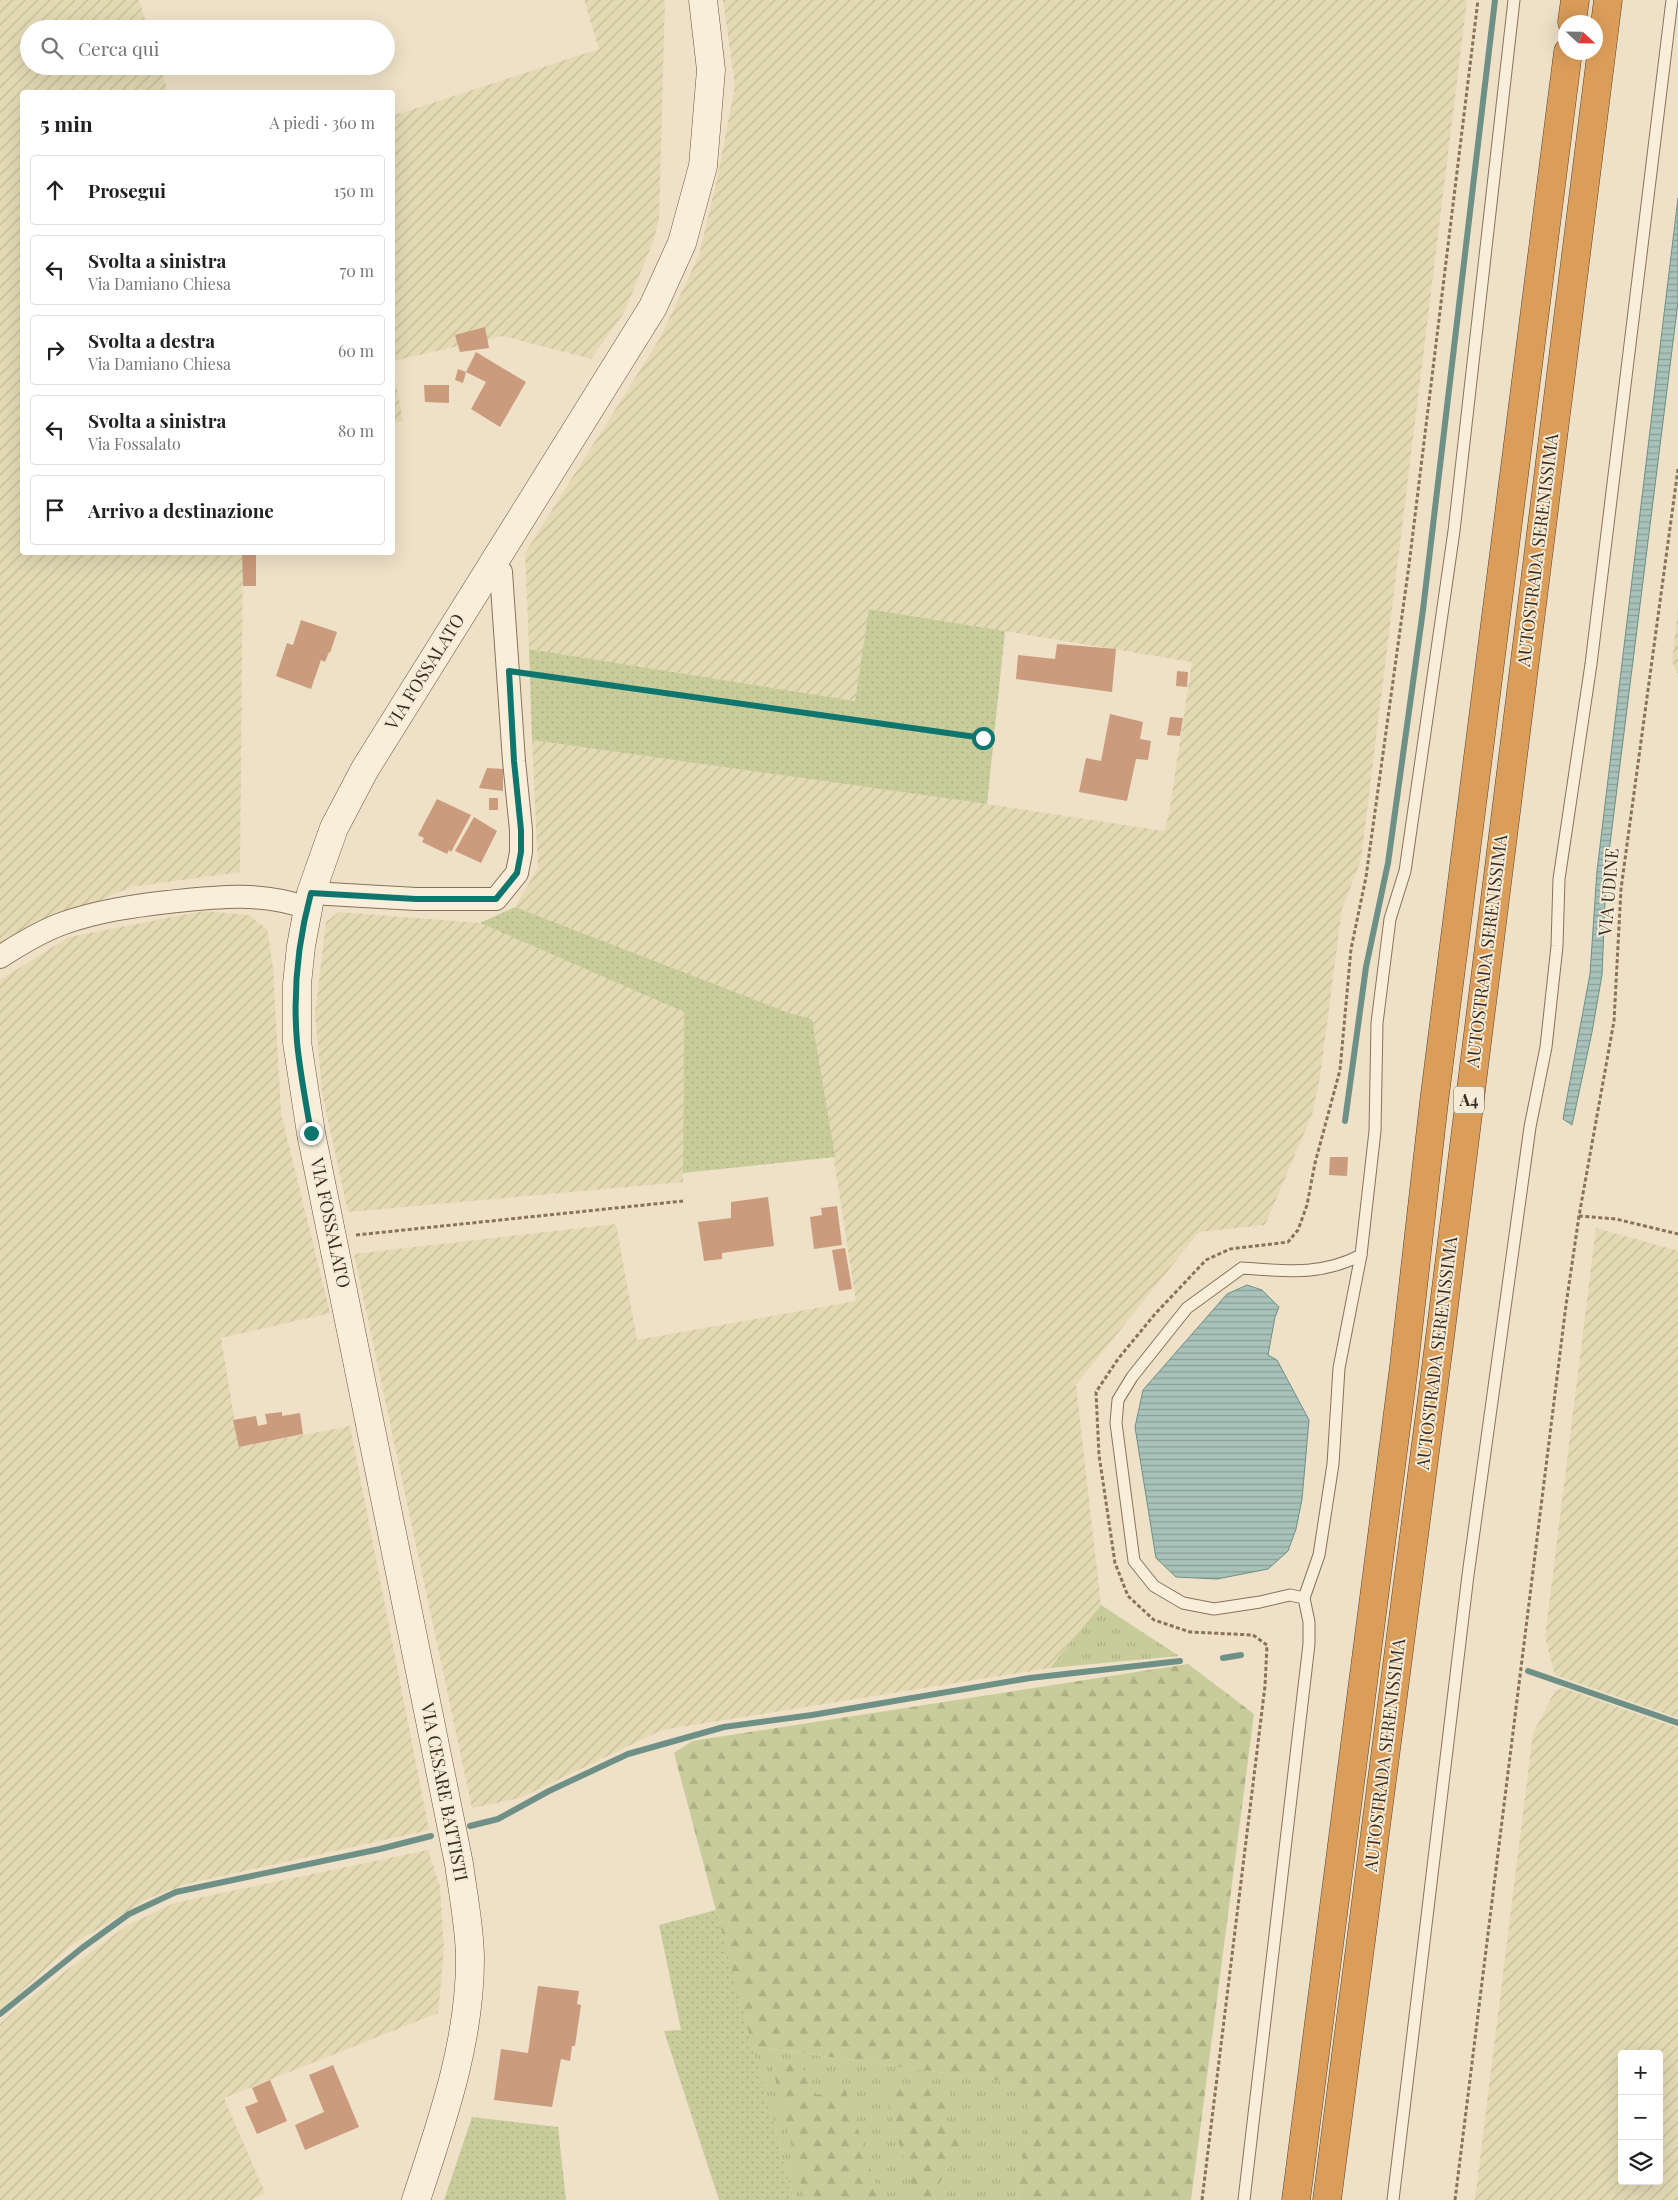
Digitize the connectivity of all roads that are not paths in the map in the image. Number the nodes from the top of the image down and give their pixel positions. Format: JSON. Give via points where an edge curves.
{"nodes":[{"id":1,"x":703,"y":0,"type":"edge"},
{"id":2,"x":1514,"y":0,"type":"edge"},
{"id":3,"x":1575,"y":0,"type":"edge"},
{"id":4,"x":1608,"y":0,"type":"edge"},
{"id":5,"x":1672,"y":0,"type":"edge"},
{"id":6,"x":1573,"y":15,"type":"edge"},
{"id":7,"x":1567,"y":60,"type":"edge"},
{"id":8,"x":492,"y":565,"type":"junction"},
{"id":9,"x":309,"y":901,"type":"junction"},
{"id":10,"x":0,"y":957,"type":"edge"},
{"id":11,"x":1361,"y":1256,"type":"junction"},
{"id":12,"x":362,"y":1382,"type":"joint"},
{"id":13,"x":1304,"y":1598,"type":"junction"},
{"id":14,"x":416,"y":2200,"type":"edge"},
{"id":15,"x":1244,"y":2200,"type":"edge"},
{"id":16,"x":1296,"y":2200,"type":"edge"},
{"id":17,"x":1327,"y":2200,"type":"edge"},
{"id":18,"x":1393,"y":2200,"type":"edge"}],
"edges":[{"from":1,"to":8,"type":"street","name":"VIA FOSSALATO","via":[[711,70],[703,166],[682,243],[653,307]]},
{"from":2,"to":11,"type":"lane","via":[[1454,531],[1405,871],[1390,919],[1377,1023],[1375,1131]]},
{"from":3,"to":6,"type":"highway"},
{"from":4,"to":17,"type":"highway","name":"AUTOSTRADA SERENISSIMA","number":"A4","via":[[1440,1337]]},
{"from":5,"to":18,"type":"lane","via":[[1591,664],[1559,879],[1557,946],[1546,1047],[1530,1126],[1468,1575]]},
{"from":7,"to":16,"type":"highway","name":"AUTOSTRADA SERENISSIMA","number":"A4"},
{"from":8,"to":9,"type":"street","name":"VIA FOSSALATO","via":[[365,769],[334,828]]},
{"from":8,"to":9,"type":"street","via":[[501,572],[521,830],[517,873],[496,899]]},
{"from":9,"to":10,"type":"street","via":[[234,895],[120,908],[63,923]]},
{"from":9,"to":12,"type":"street","name":"VIA FOSSALATO","via":[[297,984],[297,1042],[311,1133]]},
{"from":11,"to":13,"type":"lane","via":[[1339,1368],[1333,1464],[1319,1555]]},
{"from":11,"to":13,"type":"lane","via":[[1343,1265],[1311,1272],[1242,1268],[1187,1308],[1118,1400],[1116,1423],[1134,1561],[1154,1586],[1183,1603],[1214,1609],[1290,1595]]},
{"from":12,"to":14,"type":"street","name":"VIA CESARE BATTISTI","via":[[460,1864],[470,1958],[464,2034],[454,2079]]},
{"from":13,"to":15,"type":"lane","via":[[1309,1644]]}]}
